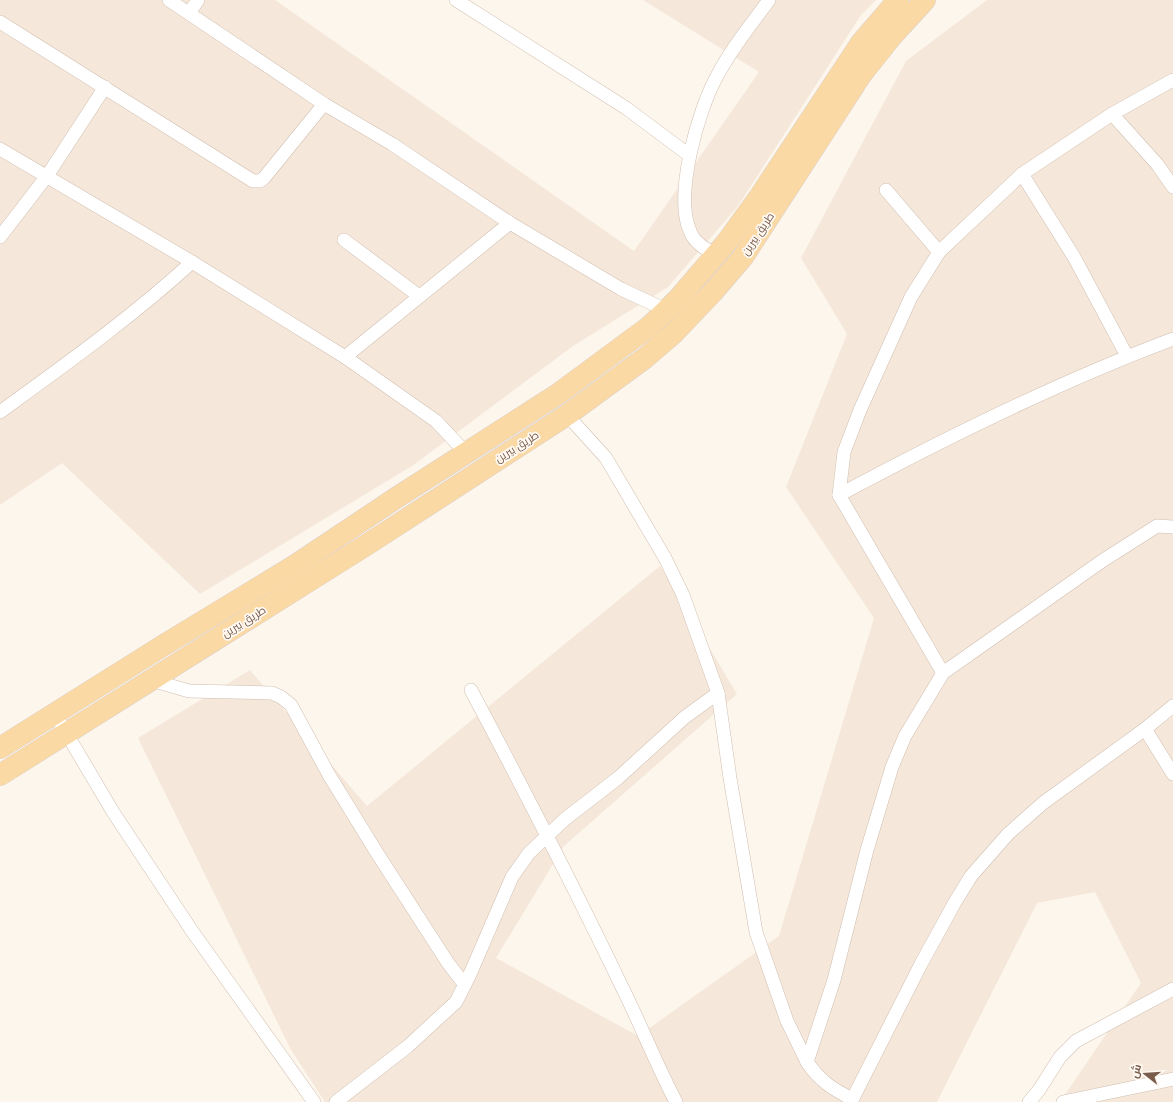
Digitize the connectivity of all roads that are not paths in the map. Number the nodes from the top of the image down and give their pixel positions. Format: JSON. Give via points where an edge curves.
{"nodes":[{"id":1,"x":169,"y":0,"type":"edge"},
{"id":2,"x":198,"y":0,"type":"edge"},
{"id":3,"x":456,"y":0,"type":"edge"},
{"id":4,"x":769,"y":0,"type":"edge"},
{"id":5,"x":898,"y":0,"type":"edge"},
{"id":6,"x":925,"y":0,"type":"edge"},
{"id":7,"x":189,"y":13,"type":"junction"},
{"id":8,"x":0,"y":22,"type":"edge"},
{"id":9,"x":1173,"y":80,"type":"edge"},
{"id":10,"x":105,"y":87,"type":"junction"},
{"id":11,"x":324,"y":104,"type":"junction"},
{"id":12,"x":1112,"y":114,"type":"junction"},
{"id":13,"x":0,"y":149,"type":"edge"},
{"id":14,"x":689,"y":155,"type":"junction"},
{"id":15,"x":1022,"y":174,"type":"junction"},
{"id":16,"x":48,"y":176,"type":"junction"},
{"id":17,"x":1173,"y":187,"type":"edge"},
{"id":18,"x":886,"y":190,"type":"dead end"},
{"id":19,"x":510,"y":223,"type":"junction"},
{"id":20,"x":0,"y":236,"type":"edge"},
{"id":21,"x":344,"y":240,"type":"dead end"},
{"id":22,"x":939,"y":252,"type":"junction"},
{"id":23,"x":717,"y":255,"type":"junction"},
{"id":24,"x":192,"y":262,"type":"junction"},
{"id":25,"x":419,"y":296,"type":"junction"},
{"id":26,"x":666,"y":310,"type":"junction"},
{"id":27,"x":1173,"y":339,"type":"edge"},
{"id":28,"x":1127,"y":356,"type":"junction"},
{"id":29,"x":345,"y":357,"type":"junction"},
{"id":30,"x":0,"y":412,"type":"edge"},
{"id":31,"x":567,"y":415,"type":"junction"},
{"id":32,"x":466,"y":453,"type":"junction"},
{"id":33,"x":839,"y":495,"type":"junction"},
{"id":34,"x":360,"y":523,"type":"junction"},
{"id":35,"x":1173,"y":527,"type":"edge"},
{"id":36,"x":371,"y":542,"type":"junction"},
{"id":37,"x":943,"y":673,"type":"junction"},
{"id":38,"x":151,"y":680,"type":"junction"},
{"id":39,"x":470,"y":690,"type":"dead end"},
{"id":40,"x":718,"y":694,"type":"junction"},
{"id":41,"x":1173,"y":706,"type":"edge"},
{"id":42,"x":55,"y":714,"type":"junction"},
{"id":43,"x":1145,"y":729,"type":"junction"},
{"id":44,"x":65,"y":733,"type":"junction"},
{"id":45,"x":0,"y":748,"type":"edge"},
{"id":46,"x":1173,"y":774,"type":"edge"},
{"id":47,"x":0,"y":775,"type":"edge"},
{"id":48,"x":546,"y":836,"type":"junction"},
{"id":49,"x":465,"y":985,"type":"junction"},
{"id":50,"x":1173,"y":989,"type":"edge"},
{"id":51,"x":807,"y":1062,"type":"junction"},
{"id":52,"x":1173,"y":1079,"type":"edge"},
{"id":53,"x":309,"y":1100,"type":"edge"},
{"id":54,"x":851,"y":1100,"type":"edge"},
{"id":55,"x":336,"y":1102,"type":"edge"},
{"id":56,"x":676,"y":1102,"type":"edge"},
{"id":57,"x":1029,"y":1102,"type":"edge"},
{"id":58,"x":1063,"y":1102,"type":"edge"}],
"edges":[{"from":1,"to":7,"type":"street"},
{"from":2,"to":7,"type":"street"},
{"from":3,"to":14,"type":"street","via":[[626,108]]},
{"from":4,"to":14,"type":"street","via":[[715,79]]},
{"from":5,"to":23,"type":"main road","name":"طريق بيرين","via":[[861,43],[758,199]]},
{"from":6,"to":31,"type":"main road","name":"طريق بيرين","via":[[861,75],[743,257],[712,293],[673,334],[645,358]]},
{"from":7,"to":11,"type":"street"},
{"from":8,"to":10,"type":"street"},
{"from":9,"to":12,"type":"street"},
{"from":10,"to":11,"type":"street","via":[[253,181],[264,178]]},
{"from":10,"to":16,"type":"street"},
{"from":11,"to":19,"type":"street","via":[[392,144]]},
{"from":12,"to":15,"type":"street"},
{"from":12,"to":17,"type":"street","via":[[1157,164]]},
{"from":13,"to":16,"type":"street"},
{"from":14,"to":23,"type":"street","via":[[686,204],[689,231],[700,245]]},
{"from":15,"to":22,"type":"street"},
{"from":15,"to":28,"type":"street","via":[[1074,256]]},
{"from":16,"to":20,"type":"street"},
{"from":16,"to":24,"type":"street"},
{"from":18,"to":22,"type":"street"},
{"from":19,"to":25,"type":"street"},
{"from":19,"to":26,"type":"street","via":[[621,290]]},
{"from":21,"to":25,"type":"street"},
{"from":22,"to":33,"type":"street","via":[[912,297],[860,410],[844,452]]},
{"from":23,"to":26,"type":"main road","name":"طريق بيرين"},
{"from":24,"to":29,"type":"street"},
{"from":24,"to":30,"type":"street","via":[[146,303]]},
{"from":25,"to":29,"type":"street"},
{"from":26,"to":32,"type":"main road","name":"طريق بيرين","via":[[650,326],[594,369]]},
{"from":27,"to":28,"type":"street"},
{"from":28,"to":33,"type":"street","via":[[919,452]]},
{"from":29,"to":32,"type":"street","via":[[436,421]]},
{"from":31,"to":36,"type":"main road","name":"طريق بيرين"},
{"from":31,"to":40,"type":"street","via":[[606,458],[665,558],[683,595]]},
{"from":32,"to":34,"type":"main road","name":"طريق بيرين"},
{"from":33,"to":37,"type":"street"},
{"from":34,"to":36,"type":"main road"},
{"from":34,"to":42,"type":"main road","name":"طريق بيرين"},
{"from":35,"to":37,"type":"street","via":[[1157,526],[1108,557]]},
{"from":36,"to":38,"type":"main road","name":"طريق بيرين"},
{"from":37,"to":51,"type":"street","via":[[905,736],[892,767],[867,850],[834,980]]},
{"from":38,"to":44,"type":"main road","name":"طريق بيرين"},
{"from":38,"to":49,"type":"street","via":[[189,691],[272,693],[281,696],[292,705],[329,775],[377,853]]},
{"from":39,"to":48,"type":"street"},
{"from":40,"to":48,"type":"street","via":[[685,717],[629,769]]},
{"from":40,"to":51,"type":"street","via":[[756,932],[787,1021]]},
{"from":41,"to":43,"type":"street"},
{"from":42,"to":44,"type":"street"},
{"from":42,"to":45,"type":"main road","name":"طريق بيرين"},
{"from":43,"to":46,"type":"street"},
{"from":43,"to":54,"type":"street","via":[[1043,803],[1008,834],[972,876],[921,964]]},
{"from":44,"to":47,"type":"main road","name":"طريق بيرين"},
{"from":44,"to":53,"type":"street","via":[[112,812]]},
{"from":48,"to":49,"type":"street","via":[[529,853],[512,877]]},
{"from":48,"to":56,"type":"street"},
{"from":49,"to":55,"type":"street","via":[[456,1002],[442,1016],[407,1047]]},
{"from":50,"to":57,"type":"street","via":[[1076,1041],[1060,1057]]},
{"from":51,"to":54,"type":"street","via":[[817,1077]]},
{"from":52,"to":58,"type":"street"}]}
